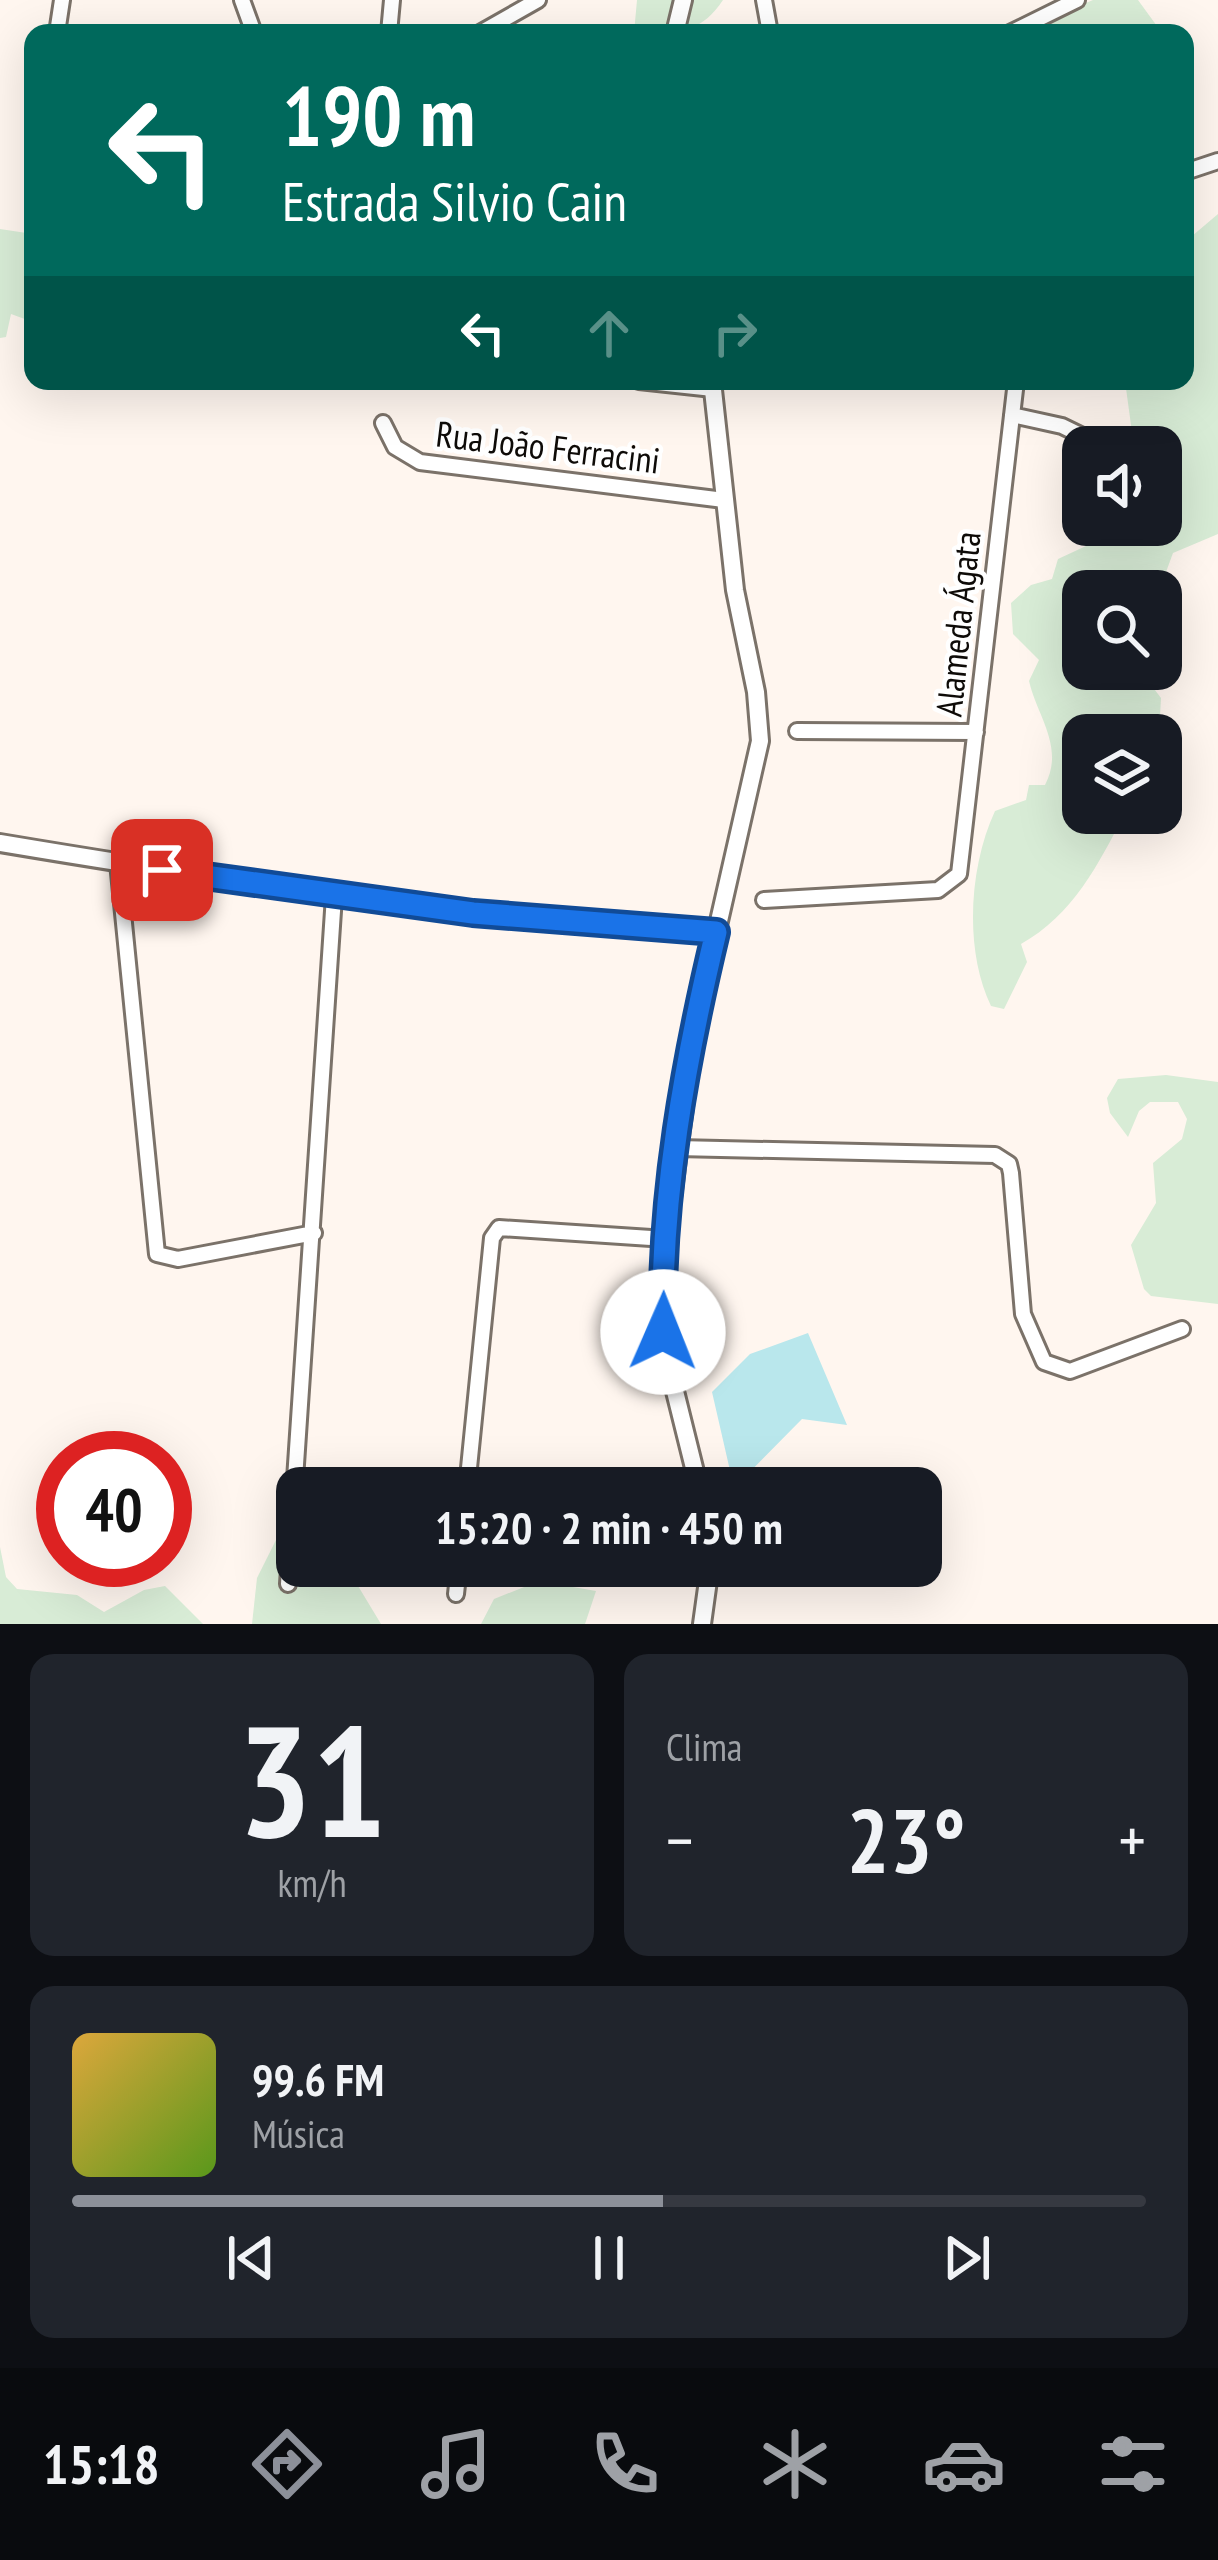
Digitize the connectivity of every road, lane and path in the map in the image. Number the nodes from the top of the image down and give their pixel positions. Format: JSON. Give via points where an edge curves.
{"nodes":[{"id":1,"x":538,"y":0,"type":"edge"},
{"id":2,"x":1077,"y":0,"type":"edge"},
{"id":3,"x":496,"y":24,"type":"edge"},
{"id":4,"x":1028,"y":24,"type":"edge"},
{"id":5,"x":713,"y":390,"type":"edge"},
{"id":6,"x":1015,"y":390,"type":"edge"},
{"id":7,"x":1012,"y":415,"type":"junction"},
{"id":8,"x":383,"y":423,"type":"dead end"},
{"id":9,"x":1062,"y":426,"type":"edge"},
{"id":10,"x":724,"y":500,"type":"junction"},
{"id":11,"x":796,"y":731,"type":"dead end"},
{"id":12,"x":976,"y":732,"type":"junction"},
{"id":13,"x":0,"y":843,"type":"edge"},
{"id":14,"x":118,"y":863,"type":"junction"},
{"id":15,"x":334,"y":896,"type":"junction"},
{"id":16,"x":764,"y":900,"type":"dead end"},
{"id":17,"x":716,"y":932,"type":"junction"},
{"id":18,"x":677,"y":1148,"type":"junction"},
{"id":19,"x":314,"y":1232,"type":"junction"},
{"id":20,"x":666,"y":1240,"type":"junction"},
{"id":21,"x":1182,"y":1329,"type":"dead end"},
{"id":22,"x":297,"y":1467,"type":"edge"},
{"id":23,"x":469,"y":1467,"type":"edge"},
{"id":24,"x":694,"y":1467,"type":"edge"},
{"id":25,"x":457,"y":1587,"type":"edge"},
{"id":26,"x":707,"y":1587,"type":"edge"},
{"id":27,"x":456,"y":1594,"type":"dead end"},
{"id":28,"x":702,"y":1624,"type":"edge"}],
"edges":[{"from":1,"to":3,"type":"street"},
{"from":2,"to":4,"type":"street"},
{"from":5,"to":10,"type":"street"},
{"from":6,"to":7,"type":"street","name":"Alameda Ágata"},
{"from":7,"to":9,"type":"street"},
{"from":7,"to":12,"type":"street","name":"Alameda Ágata"},
{"from":8,"to":10,"type":"street","name":"Rua João Ferracini","via":[[395,447],[420,461]]},
{"from":10,"to":17,"type":"street","via":[[760,741]]},
{"from":11,"to":12,"type":"street"},
{"from":12,"to":16,"type":"street","name":"Alameda Ágata","via":[[959,874],[938,890]]},
{"from":13,"to":14,"type":"street"},
{"from":14,"to":15,"type":"street"},
{"from":14,"to":19,"type":"street","via":[[158,1254],[178,1259]]},
{"from":15,"to":17,"type":"street"},
{"from":15,"to":19,"type":"street"},
{"from":17,"to":18,"type":"street"},
{"from":18,"to":20,"type":"street"},
{"from":18,"to":21,"type":"street","via":[[995,1155],[1009,1164],[1023,1314],[1044,1362],[1070,1371]]},
{"from":19,"to":22,"type":"street"},
{"from":20,"to":23,"type":"street","via":[[499,1228]]},
{"from":20,"to":24,"type":"street","via":[[666,1355]]},
{"from":25,"to":27,"type":"street"},
{"from":26,"to":28,"type":"street"}]}
